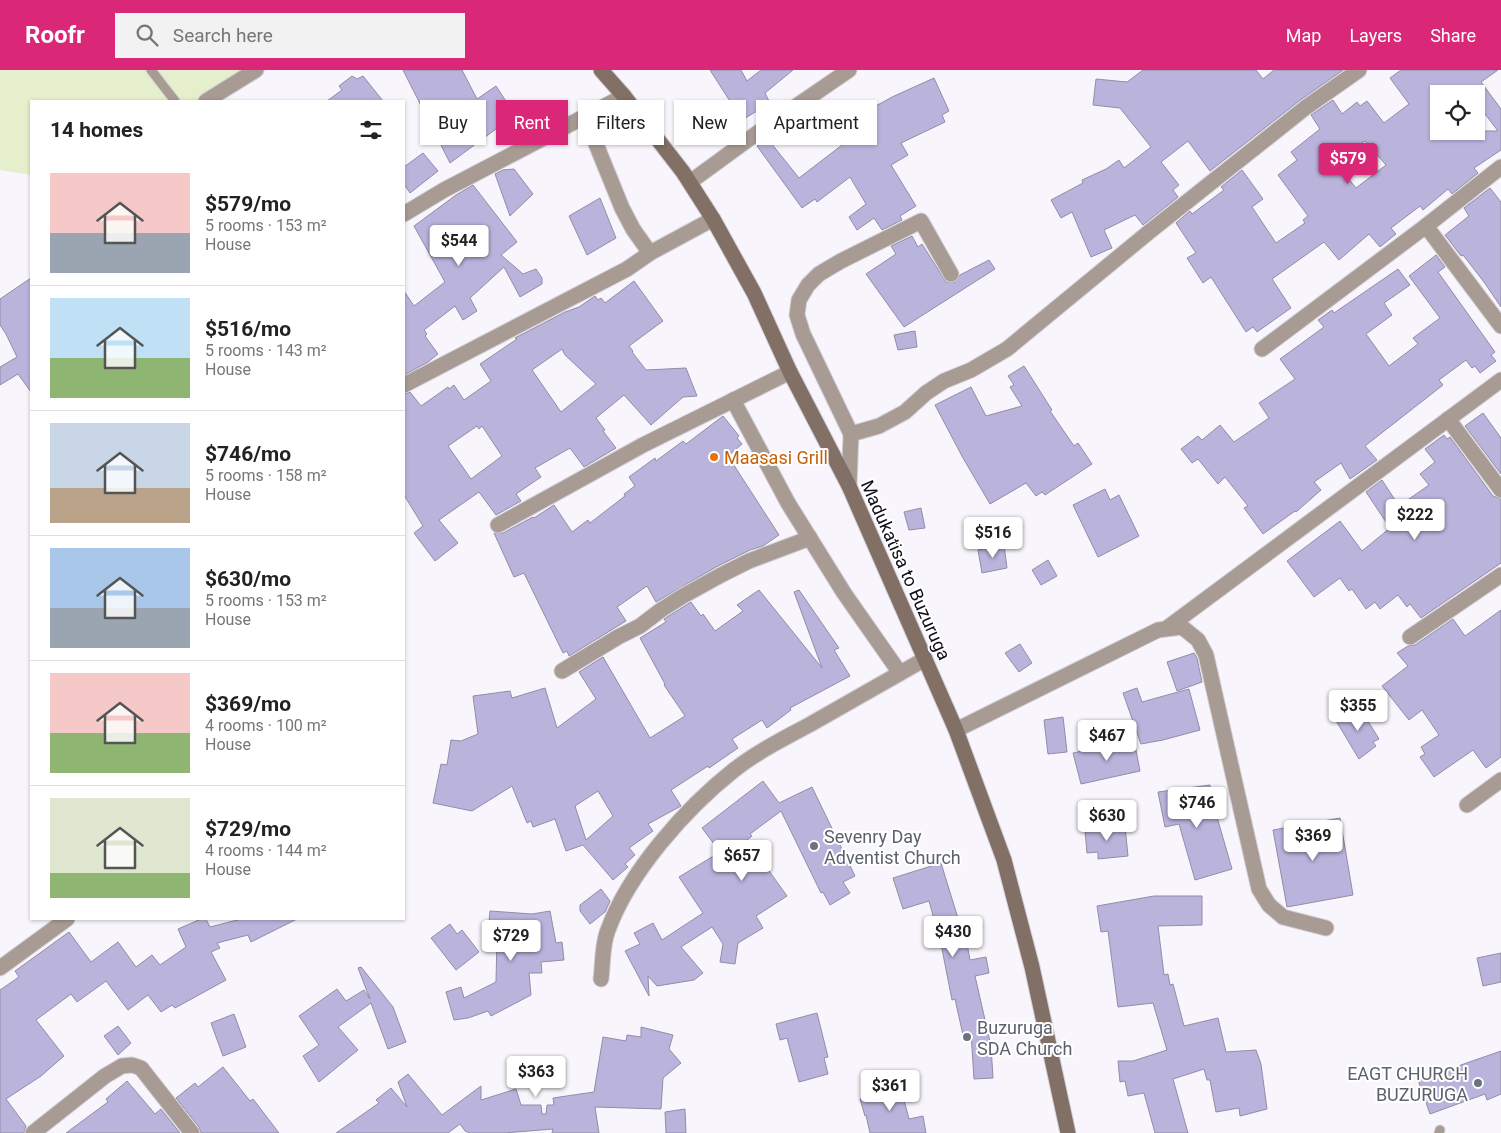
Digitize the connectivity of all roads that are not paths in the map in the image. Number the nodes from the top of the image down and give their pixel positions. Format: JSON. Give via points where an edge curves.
{"nodes":[{"id":1,"x":151,"y":70,"type":"edge"},
{"id":2,"x":256,"y":70,"type":"edge"},
{"id":3,"x":600,"y":70,"type":"edge"},
{"id":4,"x":849,"y":70,"type":"edge"},
{"id":5,"x":1359,"y":70,"type":"edge"},
{"id":6,"x":624,"y":96,"type":"junction"},
{"id":7,"x":173,"y":100,"type":"edge"},
{"id":8,"x":208,"y":100,"type":"edge"},
{"id":9,"x":617,"y":100,"type":"edge"},
{"id":10,"x":578,"y":121,"type":"edge"},
{"id":11,"x":596,"y":145,"type":"edge"},
{"id":12,"x":1501,"y":167,"type":"edge"},
{"id":13,"x":690,"y":182,"type":"junction"},
{"id":14,"x":405,"y":213,"type":"edge"},
{"id":15,"x":713,"y":218,"type":"junction"},
{"id":16,"x":1426,"y":226,"type":"junction"},
{"id":17,"x":650,"y":253,"type":"junction"},
{"id":18,"x":950,"y":274,"type":"dead end"},
{"id":19,"x":1501,"y":326,"type":"edge"},
{"id":20,"x":1262,"y":349,"type":"dead end"},
{"id":21,"x":790,"y":372,"type":"junction"},
{"id":22,"x":1501,"y":380,"type":"edge"},
{"id":23,"x":405,"y":384,"type":"edge"},
{"id":24,"x":733,"y":400,"type":"junction"},
{"id":25,"x":1448,"y":419,"type":"junction"},
{"id":26,"x":851,"y":434,"type":"junction"},
{"id":27,"x":849,"y":486,"type":"junction"},
{"id":28,"x":1501,"y":490,"type":"edge"},
{"id":29,"x":498,"y":525,"type":"dead end"},
{"id":30,"x":810,"y":538,"type":"junction"},
{"id":31,"x":1501,"y":575,"type":"edge"},
{"id":32,"x":1166,"y":629,"type":"junction"},
{"id":33,"x":1410,"y":638,"type":"dead end"},
{"id":34,"x":924,"y":659,"type":"junction"},
{"id":35,"x":562,"y":671,"type":"dead end"},
{"id":36,"x":900,"y":673,"type":"junction"},
{"id":37,"x":956,"y":730,"type":"junction"},
{"id":38,"x":1501,"y":780,"type":"edge"},
{"id":39,"x":1467,"y":805,"type":"dead end"},
{"id":40,"x":66,"y":920,"type":"edge"},
{"id":41,"x":1326,"y":928,"type":"dead end"},
{"id":42,"x":0,"y":968,"type":"edge"},
{"id":43,"x":601,"y":978,"type":"dead end"},
{"id":44,"x":33,"y":1133,"type":"edge"},
{"id":45,"x":192,"y":1133,"type":"edge"},
{"id":46,"x":1068,"y":1133,"type":"edge"}],
"edges":[{"from":1,"to":7,"type":"lane"},
{"from":2,"to":8,"type":"street"},
{"from":3,"to":6,"type":"main road","name":"Madukatisa to Buzuruga"},
{"from":4,"to":13,"type":"street"},
{"from":5,"to":26,"type":"street","via":[[1219,176],[1007,349],[944,381],[905,412],[878,426]]},
{"from":6,"to":9,"type":"street"},
{"from":6,"to":13,"type":"main road","name":"Madukatisa to Buzuruga"},
{"from":10,"to":14,"type":"street"},
{"from":11,"to":17,"type":"street","via":[[622,208]]},
{"from":12,"to":16,"type":"street"},
{"from":13,"to":15,"type":"main road","name":"Madukatisa to Buzuruga"},
{"from":15,"to":17,"type":"street"},
{"from":15,"to":21,"type":"main road","name":"Madukatisa to Buzuruga","via":[[754,293]]},
{"from":16,"to":19,"type":"street"},
{"from":16,"to":20,"type":"street"},
{"from":17,"to":23,"type":"street","via":[[627,269]]},
{"from":18,"to":26,"type":"street","via":[[921,221],[841,261],[808,285],[799,300],[797,315]]},
{"from":21,"to":24,"type":"street"},
{"from":21,"to":27,"type":"main road","name":"Madukatisa to Buzuruga"},
{"from":22,"to":25,"type":"street"},
{"from":24,"to":29,"type":"street","via":[[643,445]]},
{"from":24,"to":30,"type":"street"},
{"from":25,"to":28,"type":"street"},
{"from":25,"to":32,"type":"street"},
{"from":26,"to":27,"type":"street"},
{"from":27,"to":34,"type":"main road","name":"Madukatisa to Buzuruga"},
{"from":30,"to":35,"type":"street","via":[[749,561],[683,596],[640,626]]},
{"from":30,"to":36,"type":"street"},
{"from":31,"to":33,"type":"street"},
{"from":32,"to":37,"type":"street","via":[[1158,630]]},
{"from":32,"to":41,"type":"street","via":[[1182,628],[1198,640],[1206,655],[1259,889],[1269,905],[1283,917]]},
{"from":34,"to":36,"type":"street"},
{"from":34,"to":37,"type":"main road","name":"Madukatisa to Buzuruga"},
{"from":36,"to":43,"type":"street","via":[[764,749],[734,770],[676,825],[624,893],[607,932]]},
{"from":37,"to":46,"type":"main road","name":"Madukatisa to Buzuruga","via":[[1004,860],[1032,967]]},
{"from":38,"to":39,"type":"street"},
{"from":40,"to":42,"type":"street"},
{"from":44,"to":45,"type":"street","via":[[105,1076],[122,1066],[132,1065],[141,1068]]}]}
